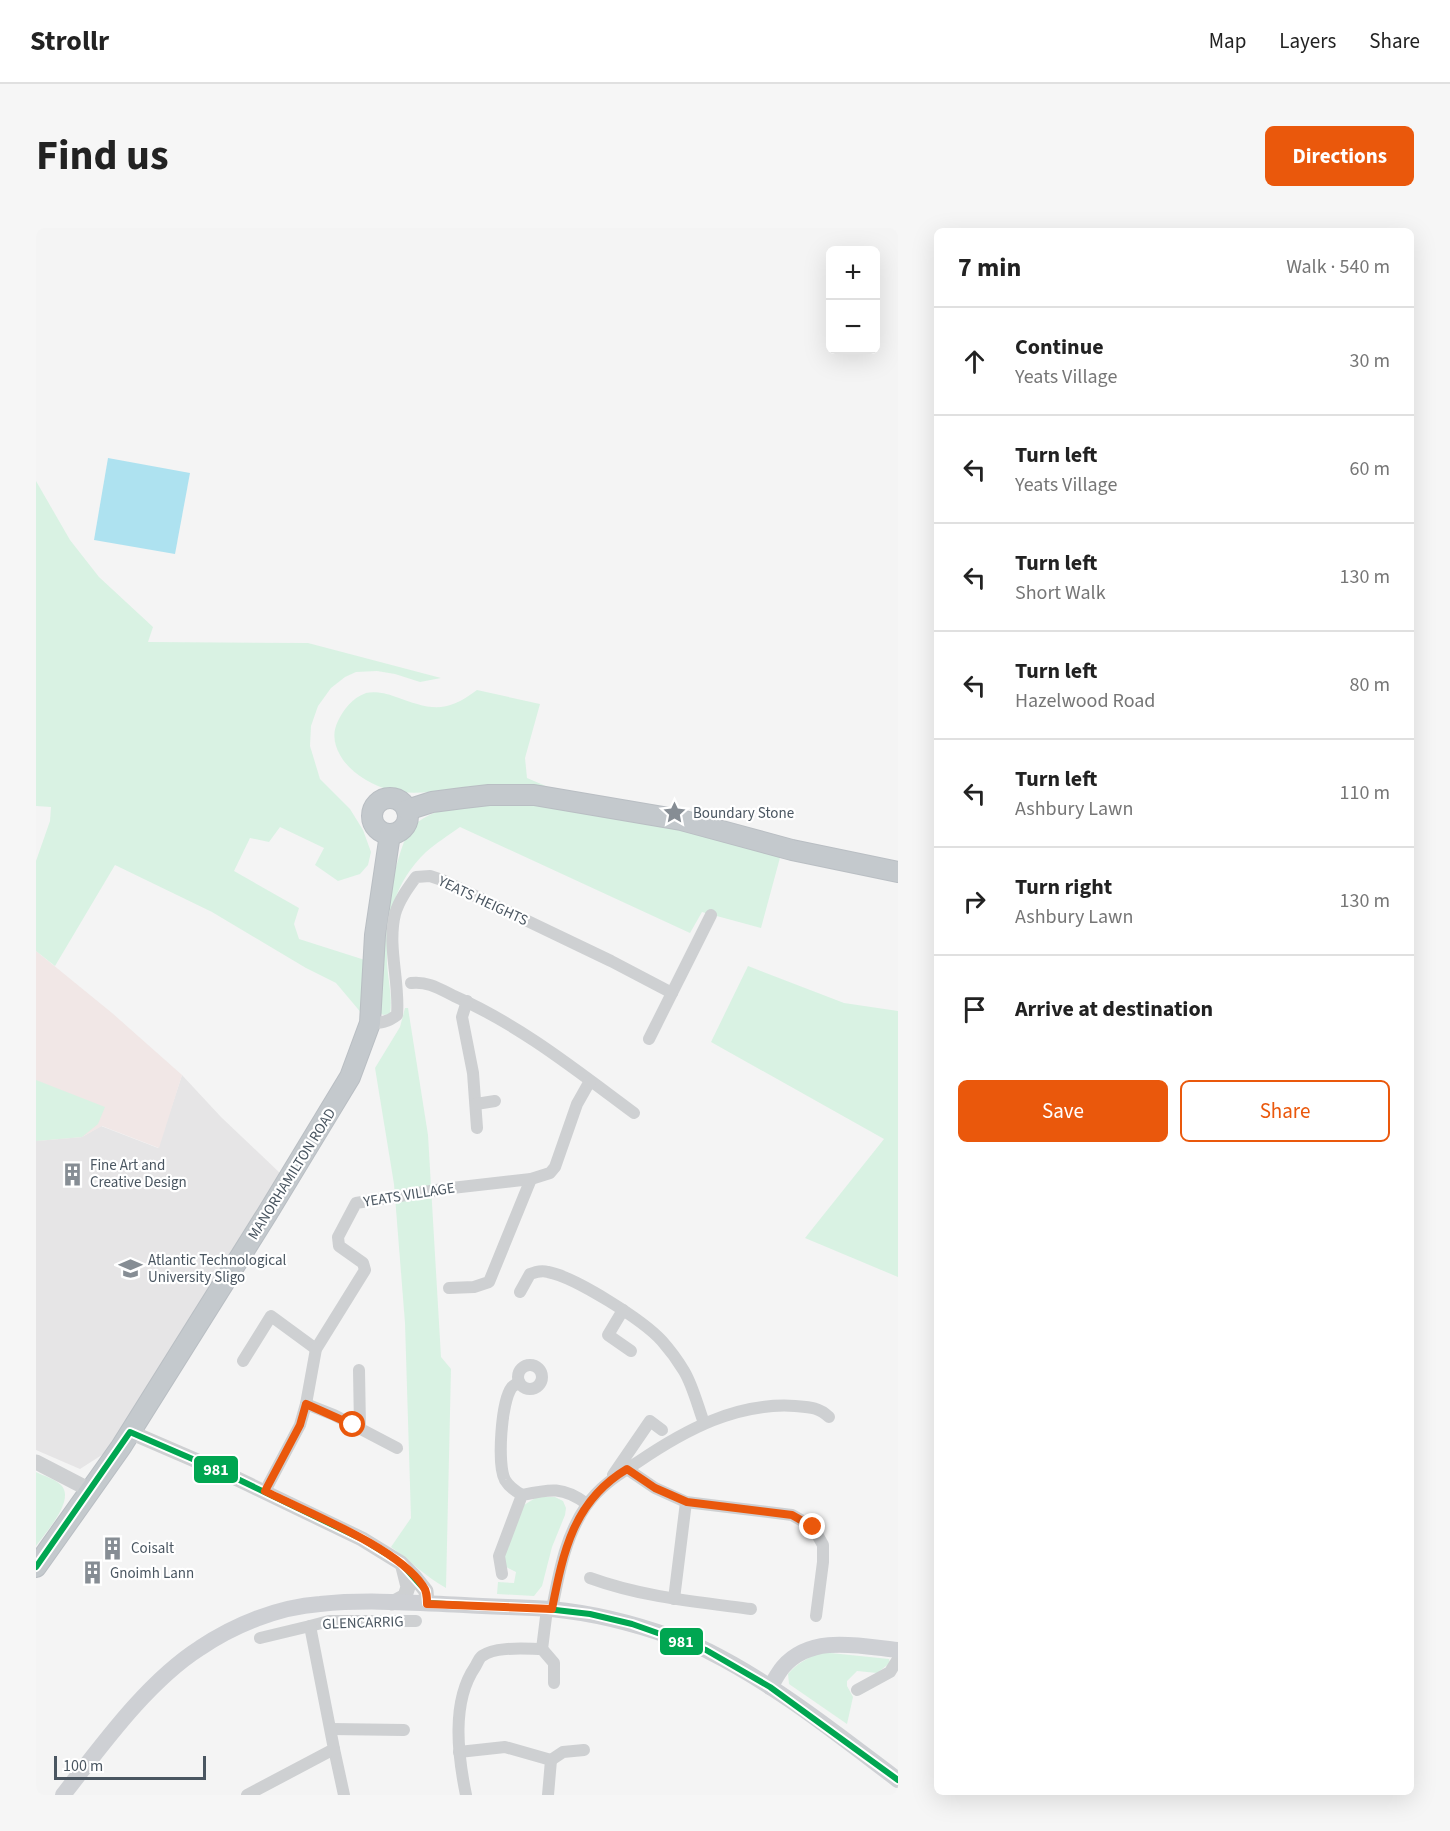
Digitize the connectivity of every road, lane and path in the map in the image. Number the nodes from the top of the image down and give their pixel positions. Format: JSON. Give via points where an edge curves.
{"nodes":[{"id":1,"x":406,"y":810,"type":"junction"},
{"id":2,"x":390,"y":834,"type":"junction"},
{"id":3,"x":898,"y":872,"type":"edge"},
{"id":4,"x":711,"y":915,"type":"dead end"},
{"id":5,"x":411,"y":983,"type":"dead end"},
{"id":6,"x":672,"y":993,"type":"junction"},
{"id":7,"x":467,"y":1001,"type":"junction"},
{"id":8,"x":369,"y":1023,"type":"junction"},
{"id":9,"x":649,"y":1039,"type":"dead end"},
{"id":10,"x":590,"y":1081,"type":"junction"},
{"id":11,"x":495,"y":1101,"type":"dead end"},
{"id":12,"x":476,"y":1104,"type":"junction"},
{"id":13,"x":634,"y":1113,"type":"dead end"},
{"id":14,"x":477,"y":1128,"type":"dead end"},
{"id":15,"x":531,"y":1179,"type":"junction"},
{"id":16,"x":449,"y":1288,"type":"dead end"},
{"id":17,"x":520,"y":1292,"type":"dead end"},
{"id":18,"x":623,"y":1310,"type":"junction"},
{"id":19,"x":316,"y":1348,"type":"junction"},
{"id":20,"x":631,"y":1351,"type":"dead end"},
{"id":21,"x":243,"y":1361,"type":"dead end"},
{"id":22,"x":358,"y":1370,"type":"dead end"},
{"id":23,"x":519,"y":1382,"type":"dead end"},
{"id":24,"x":306,"y":1404,"type":"junction"},
{"id":25,"x":829,"y":1417,"type":"dead end"},
{"id":26,"x":704,"y":1423,"type":"junction"},
{"id":27,"x":360,"y":1428,"type":"junction"},
{"id":28,"x":662,"y":1430,"type":"dead end"},
{"id":29,"x":130,"y":1432,"type":"junction"},
{"id":30,"x":397,"y":1448,"type":"dead end"},
{"id":31,"x":36,"y":1462,"type":"edge"},
{"id":32,"x":627,"y":1469,"type":"junction"},
{"id":33,"x":610,"y":1479,"type":"junction"},
{"id":34,"x":90,"y":1490,"type":"junction"},
{"id":35,"x":265,"y":1491,"type":"junction"},
{"id":36,"x":522,"y":1495,"type":"junction"},
{"id":37,"x":687,"y":1502,"type":"junction"},
{"id":38,"x":587,"y":1504,"type":"junction"},
{"id":39,"x":401,"y":1563,"type":"junction"},
{"id":40,"x":36,"y":1567,"type":"edge"},
{"id":41,"x":502,"y":1574,"type":"dead end"},
{"id":42,"x":590,"y":1578,"type":"dead end"},
{"id":43,"x":674,"y":1599,"type":"junction"},
{"id":44,"x":392,"y":1603,"type":"junction"},
{"id":45,"x":427,"y":1604,"type":"junction"},
{"id":46,"x":751,"y":1608,"type":"dead end"},
{"id":47,"x":549,"y":1609,"type":"junction"},
{"id":48,"x":816,"y":1616,"type":"dead end"},
{"id":49,"x":416,"y":1621,"type":"dead end"},
{"id":50,"x":310,"y":1626,"type":"junction"},
{"id":51,"x":260,"y":1638,"type":"dead end"},
{"id":52,"x":542,"y":1649,"type":"junction"},
{"id":53,"x":898,"y":1650,"type":"edge"},
{"id":54,"x":898,"y":1659,"type":"edge"},
{"id":55,"x":554,"y":1683,"type":"dead end"},
{"id":56,"x":770,"y":1687,"type":"junction"},
{"id":57,"x":857,"y":1690,"type":"dead end"},
{"id":58,"x":331,"y":1729,"type":"junction"},
{"id":59,"x":404,"y":1730,"type":"dead end"},
{"id":60,"x":334,"y":1749,"type":"junction"},
{"id":61,"x":584,"y":1750,"type":"dead end"},
{"id":62,"x":459,"y":1752,"type":"junction"},
{"id":63,"x":551,"y":1760,"type":"junction"},
{"id":64,"x":898,"y":1780,"type":"edge"},
{"id":65,"x":63,"y":1795,"type":"edge"},
{"id":66,"x":247,"y":1795,"type":"edge"},
{"id":67,"x":344,"y":1795,"type":"edge"},
{"id":68,"x":466,"y":1795,"type":"edge"},
{"id":69,"x":548,"y":1795,"type":"edge"}],
"edges":[{"from":1,"to":2,"type":"highway","via":[[404,826]]},
{"from":1,"to":2,"type":"highway","via":[[392,798],[376,804],[372,821],[379,830]]},
{"from":1,"to":3,"type":"highway","via":[[463,798],[534,795],[681,820],[792,850]]},
{"from":2,"to":8,"type":"highway","name":"MANORHAMILTON ROAD","via":[[375,935]]},
{"from":4,"to":6,"type":"street"},
{"from":5,"to":7,"type":"street","via":[[424,982]]},
{"from":6,"to":8,"type":"street","name":"YEATS HEIGHTS","via":[[442,880],[421,876],[405,892],[395,914],[397,1015],[381,1023]]},
{"from":6,"to":9,"type":"street"},
{"from":7,"to":10,"type":"street","via":[[535,1039]]},
{"from":7,"to":12,"type":"street","via":[[462,1017]]},
{"from":8,"to":29,"type":"highway","name":"MANORHAMILTON ROAD","via":[[345,1086]]},
{"from":10,"to":13,"type":"street"},
{"from":10,"to":15,"type":"street","name":"YEATS VILLAGE","via":[[577,1104],[555,1167],[550,1173]]},
{"from":11,"to":12,"type":"street"},
{"from":12,"to":14,"type":"street"},
{"from":15,"to":16,"type":"street","via":[[489,1282]]},
{"from":15,"to":19,"type":"street","name":"YEATS VILLAGE","via":[[356,1203],[338,1238],[339,1246],[363,1263],[365,1270]]},
{"from":17,"to":18,"type":"street","via":[[530,1274],[550,1272]]},
{"from":18,"to":20,"type":"street","via":[[608,1335]]},
{"from":18,"to":26,"type":"street","via":[[662,1341],[685,1372]]},
{"from":19,"to":21,"type":"street","via":[[271,1316]]},
{"from":19,"to":24,"type":"street","name":"YEATS VILLAGE"},
{"from":22,"to":27,"type":"street"},
{"from":23,"to":36,"type":"street","via":[[511,1388],[504,1405],[501,1469],[512,1489]]},
{"from":24,"to":27,"type":"street"},
{"from":24,"to":35,"type":"street","name":"YEATS VILLAGE","via":[[300,1425]]},
{"from":25,"to":26,"type":"street","via":[[810,1407],[782,1405],[747,1409]]},
{"from":26,"to":32,"type":"street"},
{"from":27,"to":30,"type":"street"},
{"from":28,"to":33,"type":"street","via":[[650,1421]]},
{"from":29,"to":34,"type":"highway","name":"MANORHAMILTON ROAD"},
{"from":29,"to":35,"type":"street"},
{"from":31,"to":34,"type":"street"},
{"from":32,"to":33,"type":"street"},
{"from":32,"to":37,"type":"street","via":[[655,1488]]},
{"from":33,"to":38,"type":"street"},
{"from":34,"to":40,"type":"highway","name":"MANORHAMILTON ROAD"},
{"from":35,"to":39,"type":"street"},
{"from":36,"to":38,"type":"street","via":[[563,1490]]},
{"from":36,"to":41,"type":"street","via":[[499,1556]]},
{"from":37,"to":43,"type":"street"},
{"from":37,"to":48,"type":"street","via":[[792,1515],[813,1527],[823,1545]]},
{"from":38,"to":47,"type":"street","via":[[566,1547]]},
{"from":39,"to":44,"type":"street","via":[[408,1587],[405,1596]]},
{"from":39,"to":45,"type":"street","via":[[423,1585]]},
{"from":42,"to":43,"type":"street"},
{"from":43,"to":46,"type":"street"},
{"from":44,"to":45,"type":"main road"},
{"from":44,"to":65,"type":"main road","via":[[320,1604],[288,1609],[227,1632],[173,1667]]},
{"from":45,"to":47,"type":"main road"},
{"from":47,"to":52,"type":"street"},
{"from":47,"to":56,"type":"main road","via":[[590,1614],[664,1634],[706,1650]]},
{"from":49,"to":50,"type":"street","name":"GLENCARRIG","via":[[329,1621]]},
{"from":50,"to":51,"type":"street","name":"GLENCARRIG"},
{"from":50,"to":58,"type":"street","name":"GLENCARRIG"},
{"from":52,"to":55,"type":"street","via":[[554,1663]]},
{"from":52,"to":62,"type":"street","via":[[507,1648],[482,1656],[468,1678],[459,1717]]},
{"from":53,"to":56,"type":"main road","via":[[824,1644],[799,1653],[783,1667]]},
{"from":54,"to":57,"type":"street","via":[[890,1672]]},
{"from":56,"to":64,"type":"main road"},
{"from":58,"to":59,"type":"street"},
{"from":58,"to":60,"type":"street","name":"GLENCARRIG"},
{"from":60,"to":66,"type":"street"},
{"from":60,"to":67,"type":"street","name":"GLENCARRIG"},
{"from":61,"to":63,"type":"street","via":[[563,1752]]},
{"from":62,"to":63,"type":"street","via":[[505,1747]]},
{"from":62,"to":68,"type":"street"},
{"from":63,"to":69,"type":"street"}]}
